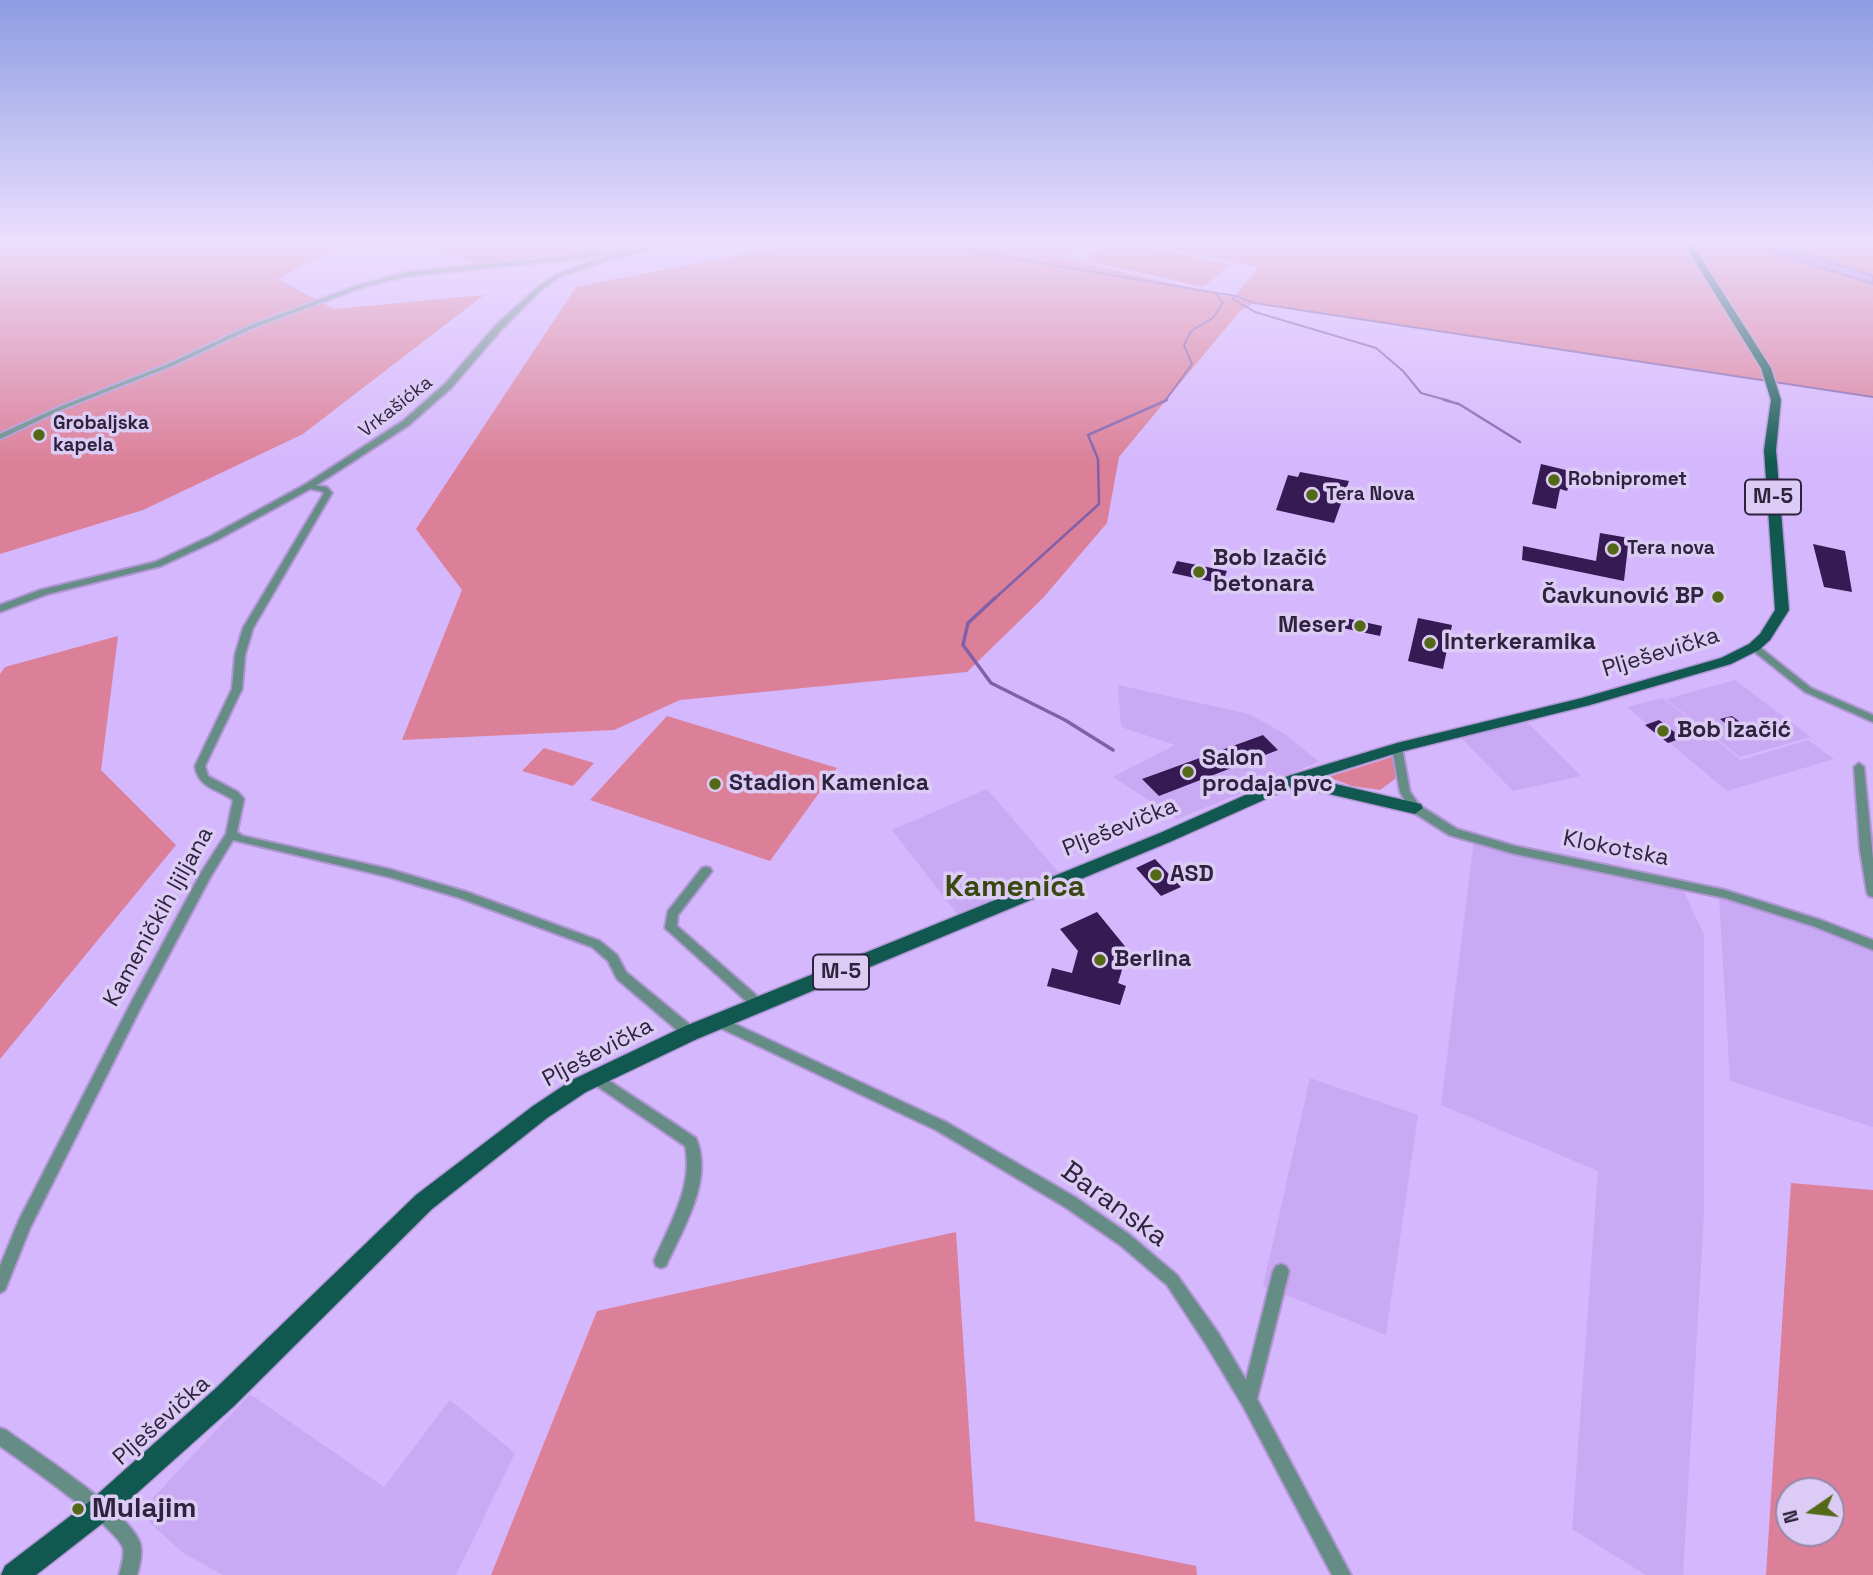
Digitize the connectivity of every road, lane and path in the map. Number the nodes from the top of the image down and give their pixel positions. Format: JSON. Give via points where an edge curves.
{"nodes":[{"id":1,"x":277,"y":318,"type":"edge"},
{"id":2,"x":509,"y":318,"type":"edge"},
{"id":3,"x":1734,"y":318,"type":"edge"},
{"id":4,"x":0,"y":438,"type":"edge"},
{"id":5,"x":309,"y":486,"type":"junction"},
{"id":6,"x":0,"y":609,"type":"edge"},
{"id":7,"x":1754,"y":647,"type":"junction"},
{"id":8,"x":1873,"y":719,"type":"edge"},
{"id":9,"x":1398,"y":748,"type":"junction"},
{"id":10,"x":1859,"y":767,"type":"dead end"},
{"id":11,"x":1294,"y":780,"type":"junction"},
{"id":12,"x":1415,"y":808,"type":"junction"},
{"id":13,"x":231,"y":834,"type":"junction"},
{"id":14,"x":706,"y":871,"type":"dead end"},
{"id":15,"x":1873,"y":893,"type":"edge"},
{"id":16,"x":1873,"y":945,"type":"edge"},
{"id":17,"x":760,"y":1006,"type":"junction"},
{"id":18,"x":720,"y":1022,"type":"junction"},
{"id":19,"x":691,"y":1033,"type":"junction"},
{"id":20,"x":596,"y":1078,"type":"junction"},
{"id":21,"x":661,"y":1261,"type":"dead end"},
{"id":22,"x":1280,"y":1271,"type":"dead end"},
{"id":23,"x":0,"y":1285,"type":"edge"},
{"id":24,"x":1249,"y":1400,"type":"junction"},
{"id":25,"x":0,"y":1436,"type":"edge"},
{"id":26,"x":99,"y":1510,"type":"junction"},
{"id":27,"x":14,"y":1575,"type":"edge"},
{"id":28,"x":128,"y":1575,"type":"edge"},
{"id":29,"x":1342,"y":1575,"type":"edge"}],
"edges":[{"from":1,"to":4,"type":"street"},
{"from":2,"to":5,"type":"street","name":"Vrkašićka","via":[[436,399]]},
{"from":3,"to":7,"type":"main road","name":"Plješevička","number":"M-5","via":[[1766,368],[1776,400],[1770,450],[1782,610]]},
{"from":5,"to":6,"type":"street","via":[[158,564],[44,592]]},
{"from":5,"to":13,"type":"street","name":"Kameničkih ljiljana","via":[[328,493],[248,628],[237,689],[200,766],[206,781],[239,799]]},
{"from":7,"to":8,"type":"street","via":[[1808,690]]},
{"from":7,"to":9,"type":"main road","name":"Plješevička","number":"M-5","via":[[1703,669]]},
{"from":9,"to":11,"type":"main road","name":"Plješevička","number":"M-5"},
{"from":9,"to":12,"type":"street","via":[[1405,792]]},
{"from":10,"to":15,"type":"street"},
{"from":11,"to":12,"type":"main road"},
{"from":11,"to":17,"type":"main road","name":"Plješevička","number":"M-5"},
{"from":12,"to":16,"type":"street","name":"Klokotska","via":[[1474,840],[1725,894]]},
{"from":13,"to":19,"type":"street","via":[[390,873],[596,944],[613,958],[621,975]]},
{"from":13,"to":23,"type":"street","name":"Kameničkih ljiljana","via":[[130,1017],[24,1225]]},
{"from":14,"to":17,"type":"street","via":[[672,914],[671,928]]},
{"from":17,"to":18,"type":"main road","name":"Plješevička","number":"M-5"},
{"from":18,"to":19,"type":"main road","name":"Plješevička","number":"M-5"},
{"from":18,"to":24,"type":"street","name":"Baranska","via":[[942,1126],[1125,1240],[1172,1280]]},
{"from":19,"to":20,"type":"main road","name":"Plješevička","number":"M-5"},
{"from":20,"to":21,"type":"street","via":[[691,1142],[695,1153],[695,1172]]},
{"from":20,"to":26,"type":"main road","name":"Plješevička","number":"M-5","via":[[540,1112],[424,1202],[234,1390]]},
{"from":22,"to":24,"type":"street"},
{"from":24,"to":29,"type":"street","name":"Baranska"},
{"from":25,"to":26,"type":"street"},
{"from":26,"to":27,"type":"main road","name":"Plješevička","number":"M-5"},
{"from":26,"to":28,"type":"street","via":[[131,1544]]}]}
